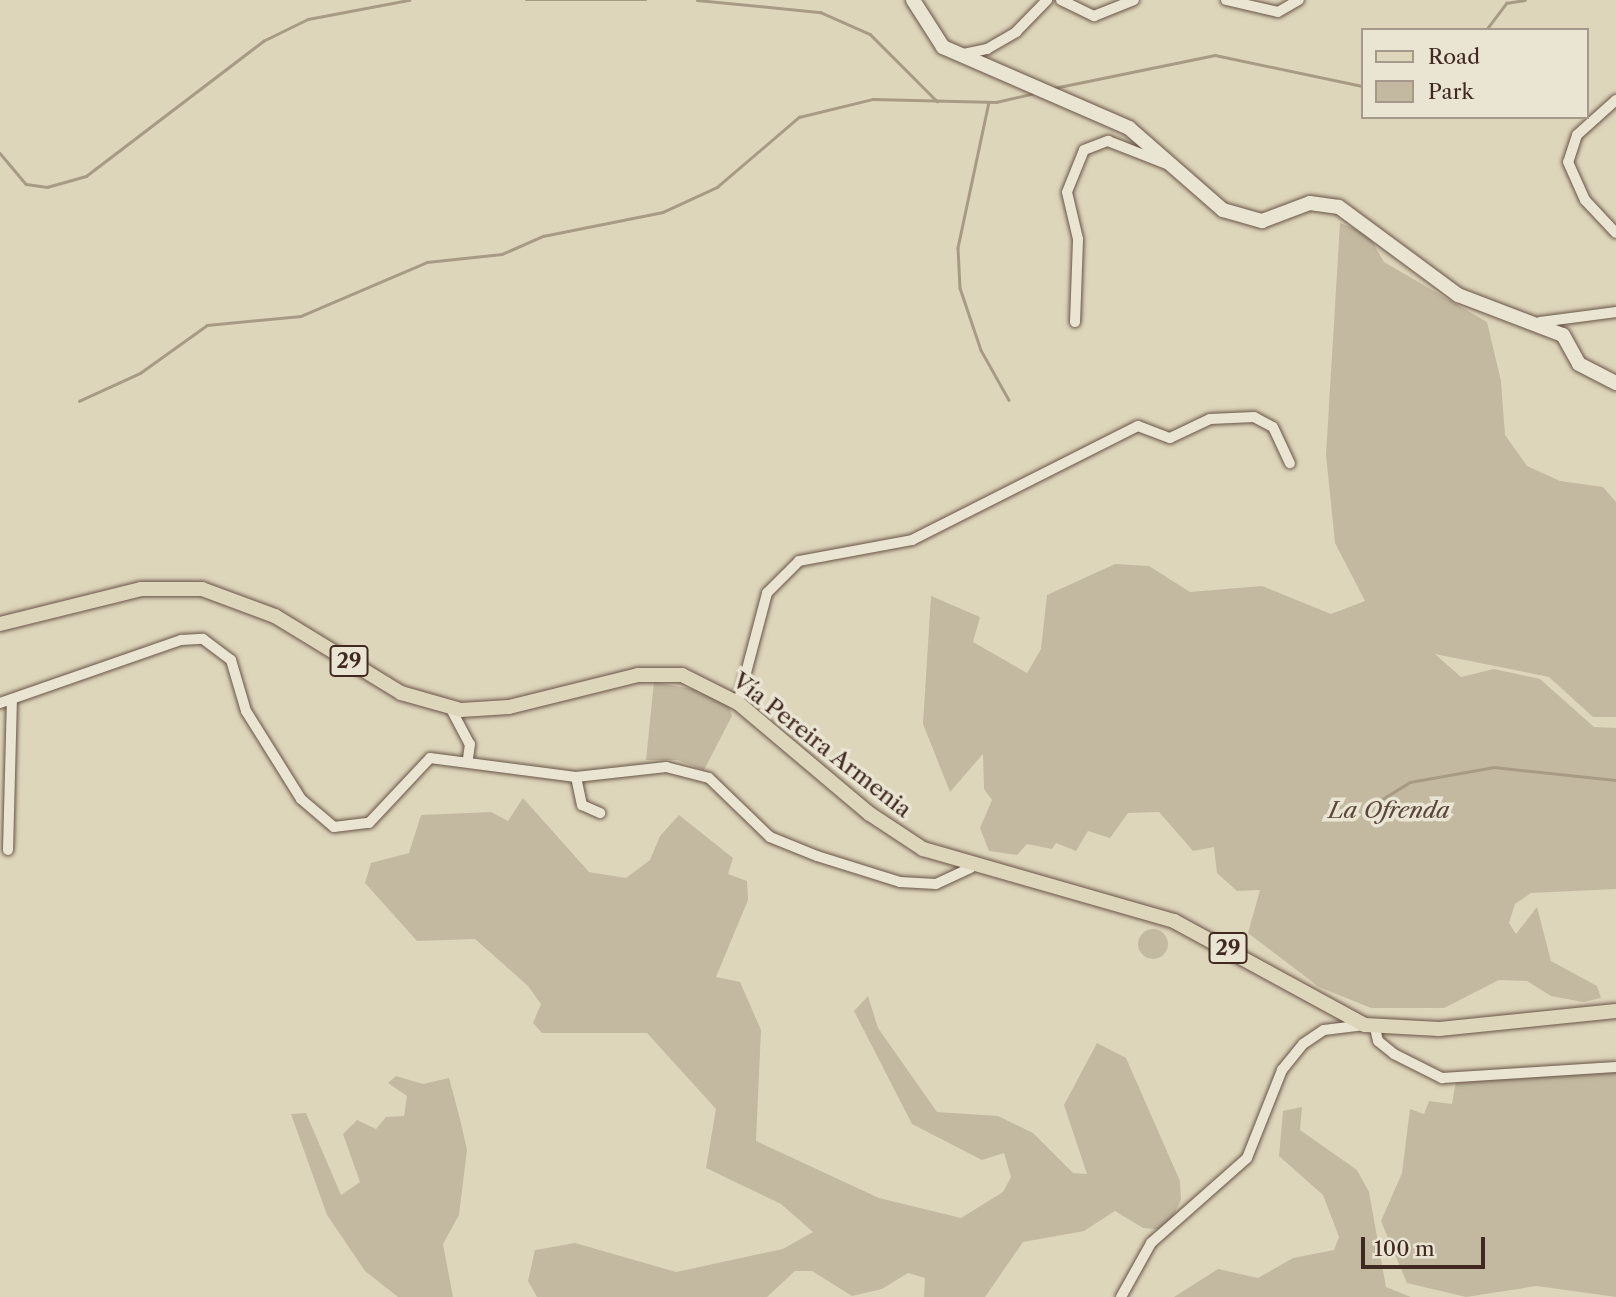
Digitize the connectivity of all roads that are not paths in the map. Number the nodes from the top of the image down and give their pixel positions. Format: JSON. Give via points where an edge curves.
{"nodes":[{"id":1,"x":913,"y":0,"type":"edge"},
{"id":2,"x":1047,"y":0,"type":"edge"},
{"id":3,"x":1061,"y":0,"type":"edge"},
{"id":4,"x":1134,"y":0,"type":"edge"},
{"id":5,"x":1226,"y":0,"type":"edge"},
{"id":6,"x":1299,"y":0,"type":"edge"},
{"id":7,"x":959,"y":55,"type":"junction"},
{"id":8,"x":1616,"y":100,"type":"edge"},
{"id":9,"x":1169,"y":165,"type":"junction"},
{"id":10,"x":1616,"y":233,"type":"edge"},
{"id":11,"x":1616,"y":312,"type":"edge"},
{"id":12,"x":1075,"y":322,"type":"dead end"},
{"id":13,"x":1540,"y":322,"type":"junction"},
{"id":14,"x":1616,"y":383,"type":"edge"},
{"id":15,"x":1290,"y":463,"type":"dead end"},
{"id":16,"x":0,"y":624,"type":"edge"},
{"id":17,"x":12,"y":700,"type":"junction"},
{"id":18,"x":738,"y":702,"type":"junction"},
{"id":19,"x":0,"y":703,"type":"edge"},
{"id":20,"x":451,"y":709,"type":"junction"},
{"id":21,"x":468,"y":759,"type":"junction"},
{"id":22,"x":576,"y":777,"type":"junction"},
{"id":23,"x":600,"y":813,"type":"dead end"},
{"id":24,"x":8,"y":850,"type":"dead end"},
{"id":25,"x":971,"y":868,"type":"junction"},
{"id":26,"x":1616,"y":1011,"type":"edge"},
{"id":27,"x":1370,"y":1027,"type":"junction"},
{"id":28,"x":1616,"y":1067,"type":"edge"},
{"id":29,"x":1121,"y":1297,"type":"edge"}],
"edges":[{"from":1,"to":7,"type":"street","via":[[943,47]]},
{"from":2,"to":7,"type":"street","via":[[1016,32],[987,49]]},
{"from":3,"to":4,"type":"street","via":[[1094,16]]},
{"from":5,"to":6,"type":"street","via":[[1278,12]]},
{"from":7,"to":9,"type":"street","via":[[1103,114]]},
{"from":8,"to":10,"type":"street","via":[[1577,135],[1569,162],[1585,200]]},
{"from":9,"to":12,"type":"street","via":[[1108,141],[1084,150],[1067,192],[1078,239]]},
{"from":9,"to":13,"type":"street","via":[[1197,193],[1242,217],[1276,218],[1310,202],[1339,207],[1458,295]]},
{"from":11,"to":13,"type":"street"},
{"from":13,"to":14,"type":"street","via":[[1563,335],[1579,364]]},
{"from":15,"to":18,"type":"street","via":[[1273,427],[1254,417],[1210,419],[1170,438],[1138,426],[912,540],[799,561],[767,593]]},
{"from":16,"to":20,"type":"main road","name":"Vía Pereira Armenia","number":"29","via":[[141,589],[202,589],[260,608],[401,693]]},
{"from":17,"to":19,"type":"street"},
{"from":17,"to":21,"type":"street","via":[[181,640],[203,639],[231,660],[246,711],[301,799],[324,821],[351,830],[369,823],[422,762]]},
{"from":17,"to":24,"type":"street"},
{"from":18,"to":20,"type":"main road","name":"Vía Pereira Armenia","number":"29","via":[[693,678],[661,673],[509,707]]},
{"from":18,"to":25,"type":"main road","name":"Vía Pereira Armenia","number":"29","via":[[885,825]]},
{"from":20,"to":21,"type":"street","via":[[470,744]]},
{"from":21,"to":22,"type":"street"},
{"from":22,"to":23,"type":"street","via":[[582,805]]},
{"from":22,"to":25,"type":"street","via":[[666,767],[709,778],[770,837],[817,856],[900,882],[936,884]]},
{"from":25,"to":27,"type":"main road","name":"Vía Pereira Armenia","number":"29","via":[[1174,921]]},
{"from":26,"to":27,"type":"main road","name":"Vía Pereira Armenia","number":"29","via":[[1439,1029]]},
{"from":27,"to":28,"type":"street","via":[[1394,1054],[1442,1078]]},
{"from":27,"to":29,"type":"street","via":[[1324,1030],[1303,1044],[1282,1070],[1247,1158],[1151,1243]]}]}
